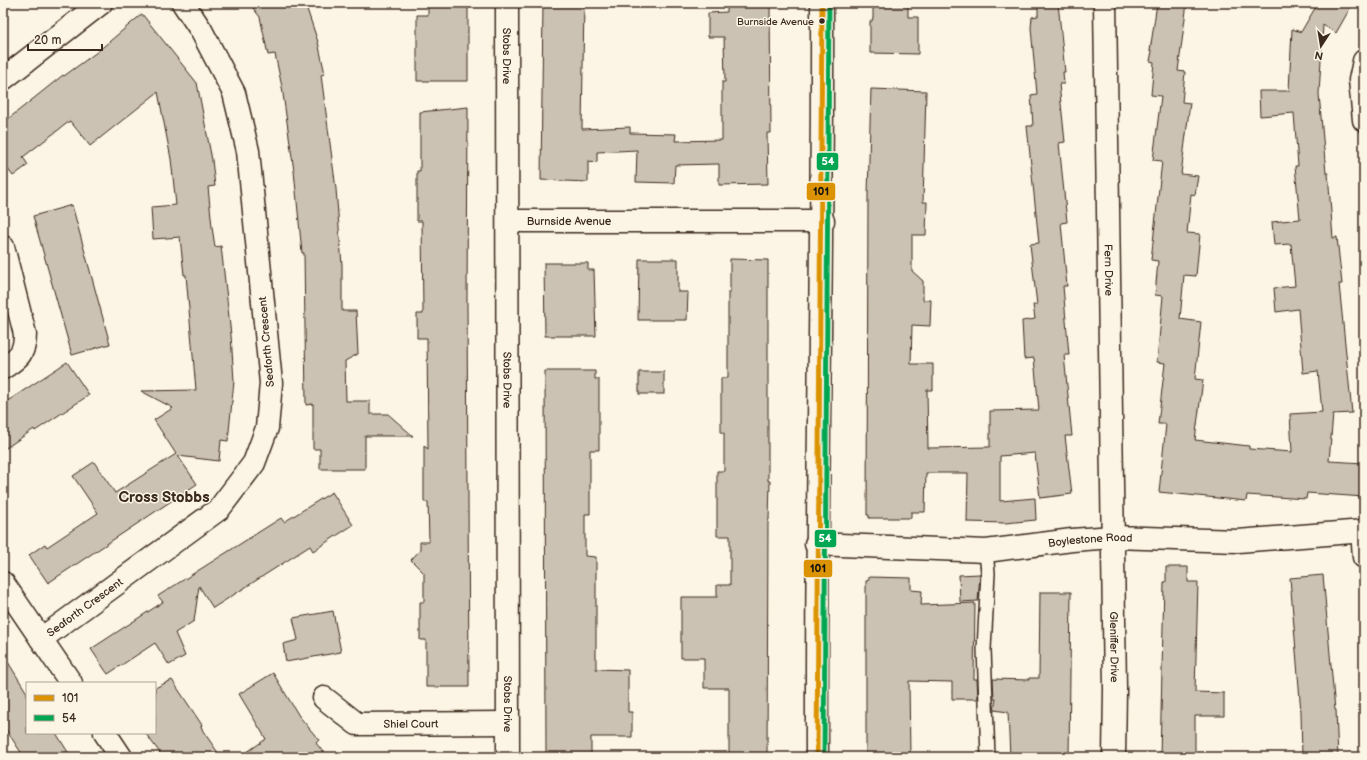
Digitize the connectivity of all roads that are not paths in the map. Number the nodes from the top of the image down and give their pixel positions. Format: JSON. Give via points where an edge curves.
{"nodes":[{"id":1,"x":100,"y":3,"type":"edge"},
{"id":2,"x":183,"y":3,"type":"edge"},
{"id":3,"x":507,"y":3,"type":"edge"},
{"id":4,"x":822,"y":3,"type":"edge"},
{"id":5,"x":1105,"y":3,"type":"edge"},
{"id":6,"x":1364,"y":61,"type":"edge"},
{"id":7,"x":3,"y":79,"type":"edge"},
{"id":8,"x":1364,"y":120,"type":"edge"},
{"id":9,"x":508,"y":221,"type":"junction"},
{"id":10,"x":822,"y":221,"type":"junction"},
{"id":11,"x":3,"y":247,"type":"edge"},
{"id":12,"x":3,"y":368,"type":"edge"},
{"id":13,"x":1363,"y":531,"type":"edge"},
{"id":14,"x":1113,"y":537,"type":"junction"},
{"id":15,"x":816,"y":544,"type":"junction"},
{"id":16,"x":986,"y":551,"type":"junction"},
{"id":17,"x":1364,"y":558,"type":"edge"},
{"id":18,"x":3,"y":582,"type":"edge"},
{"id":19,"x":41,"y":639,"type":"junction"},
{"id":20,"x":70,"y":682,"type":"edge"},
{"id":21,"x":324,"y":698,"type":"dead end"},
{"id":22,"x":507,"y":723,"type":"junction"},
{"id":23,"x":106,"y":734,"type":"edge"},
{"id":24,"x":121,"y":757,"type":"edge"},
{"id":25,"x":508,"y":757,"type":"edge"},
{"id":26,"x":817,"y":757,"type":"edge"},
{"id":27,"x":988,"y":757,"type":"edge"},
{"id":28,"x":1114,"y":757,"type":"edge"}],
"edges":[{"from":1,"to":7,"type":"street"},
{"from":2,"to":19,"type":"street","name":"Seaforth Crescent","via":[[201,30],[234,93],[248,151],[271,383],[267,428],[254,463],[219,509]]},
{"from":3,"to":9,"type":"street","name":"Stobs Drive"},
{"from":4,"to":10,"type":"street"},
{"from":5,"to":14,"type":"street","name":"Fern Drive"},
{"from":6,"to":8,"type":"street","via":[[1360,80]]},
{"from":9,"to":10,"type":"street","name":"Burnside Avenue"},
{"from":9,"to":22,"type":"street","name":"Stobs Drive"},
{"from":10,"to":15,"type":"street"},
{"from":11,"to":12,"type":"street","via":[[25,334],[25,344],[19,357]]},
{"from":13,"to":14,"type":"street","name":"Boylestone Road","via":[[1238,541]]},
{"from":13,"to":17,"type":"street"},
{"from":14,"to":16,"type":"street","name":"Boylestone Road"},
{"from":14,"to":28,"type":"street","name":"Gleniffer Drive"},
{"from":15,"to":16,"type":"street","name":"Boylestone Road"},
{"from":15,"to":26,"type":"street"},
{"from":16,"to":27,"type":"lane","via":[[988,573],[984,649]]},
{"from":18,"to":19,"type":"street"},
{"from":19,"to":20,"type":"street"},
{"from":21,"to":22,"type":"street","name":"Shiel Court","via":[[356,724]]},
{"from":22,"to":25,"type":"street","name":"Stobs Drive"},
{"from":23,"to":24,"type":"street"}]}
